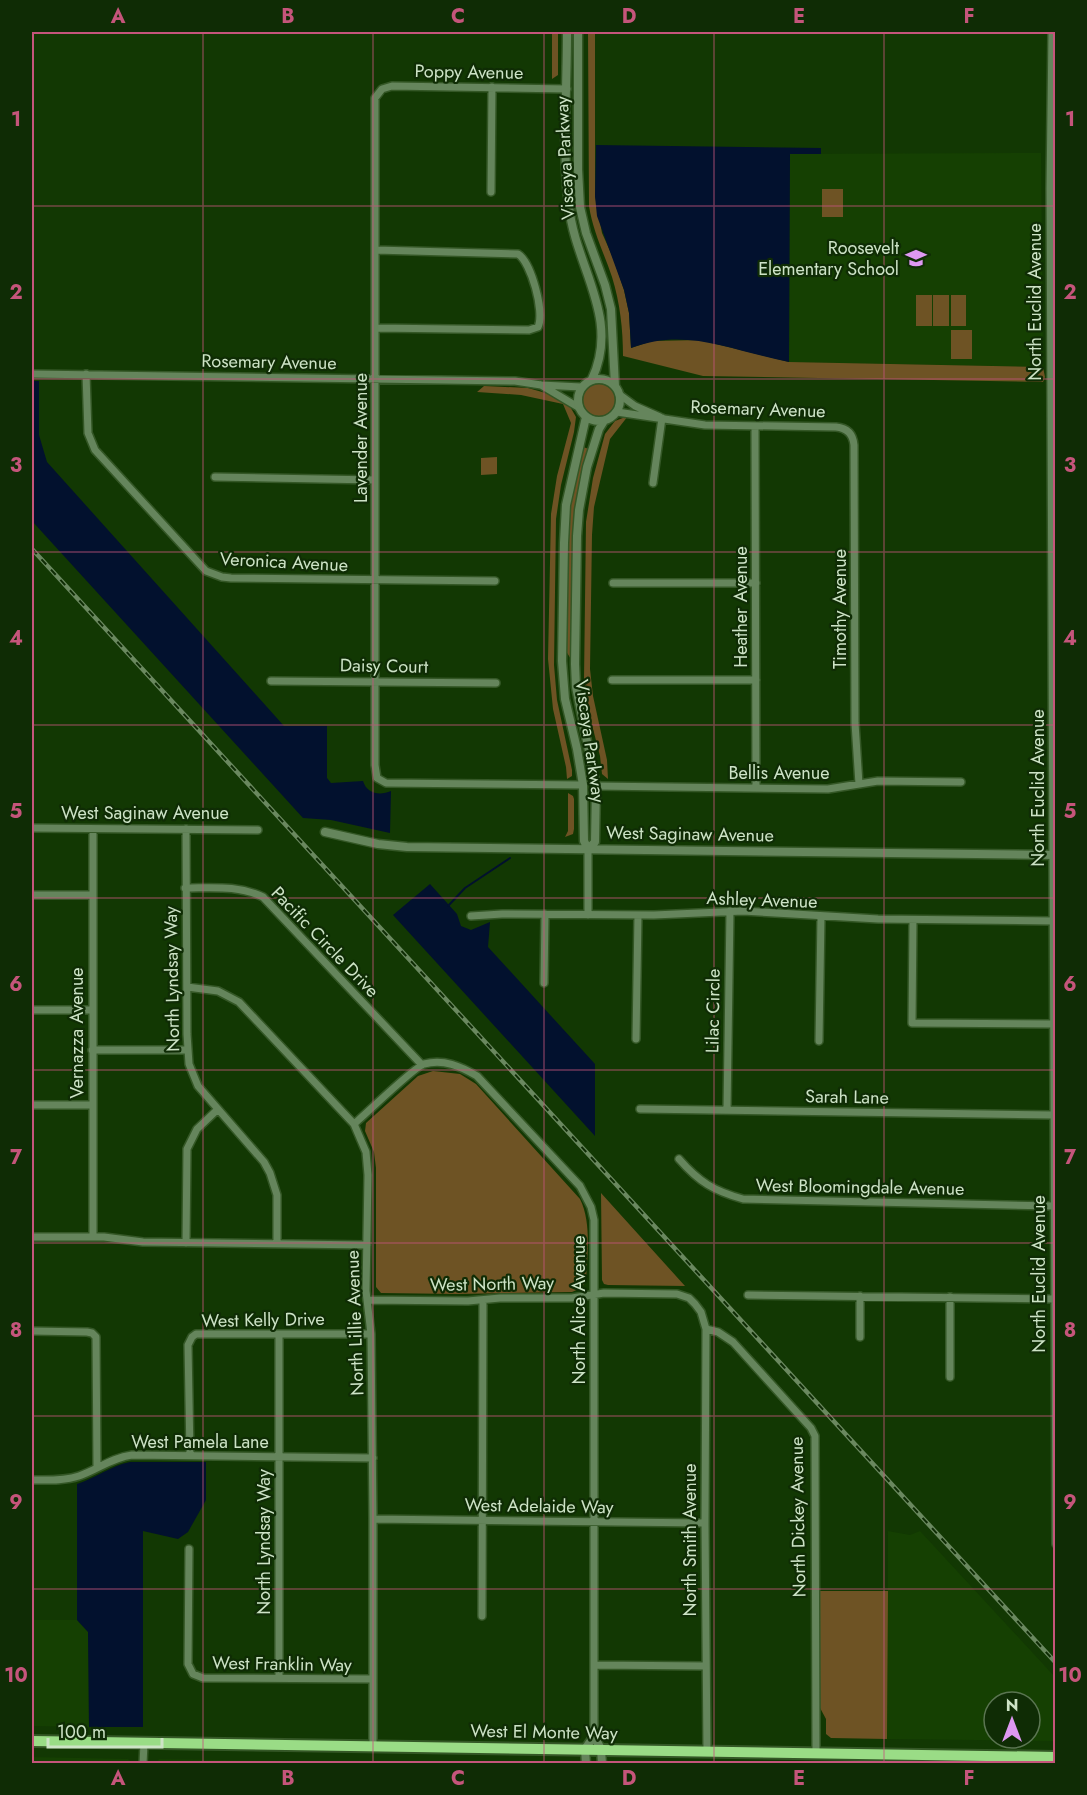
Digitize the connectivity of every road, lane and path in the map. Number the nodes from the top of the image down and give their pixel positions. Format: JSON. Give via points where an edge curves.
{"nodes":[{"id":1,"x":567,"y":32,"type":"edge"},
{"id":2,"x":578,"y":32,"type":"edge"},
{"id":3,"x":1052,"y":32,"type":"edge"},
{"id":4,"x":1054,"y":84,"type":"edge"},
{"id":5,"x":492,"y":87,"type":"junction"},
{"id":6,"x":567,"y":88,"type":"junction"},
{"id":7,"x":375,"y":98,"type":"joint"},
{"id":8,"x":578,"y":169,"type":"junction"},
{"id":9,"x":491,"y":192,"type":"dead end"},
{"id":10,"x":376,"y":250,"type":"junction"},
{"id":11,"x":376,"y":328,"type":"junction"},
{"id":12,"x":32,"y":374,"type":"edge"},
{"id":13,"x":86,"y":374,"type":"junction"},
{"id":14,"x":376,"y":378,"type":"junction"},
{"id":15,"x":592,"y":379,"type":"junction"},
{"id":16,"x":541,"y":385,"type":"junction"},
{"id":17,"x":615,"y":386,"type":"junction"},
{"id":18,"x":582,"y":387,"type":"junction"},
{"id":19,"x":620,"y":395,"type":"junction"},
{"id":20,"x":578,"y":407,"type":"junction"},
{"id":21,"x":617,"y":412,"type":"junction"},
{"id":22,"x":586,"y":417,"type":"junction"},
{"id":23,"x":662,"y":418,"type":"junction"},
{"id":24,"x":604,"y":421,"type":"junction"},
{"id":25,"x":755,"y":426,"type":"junction"},
{"id":26,"x":851,"y":434,"type":"joint"},
{"id":27,"x":216,"y":477,"type":"dead end"},
{"id":28,"x":375,"y":480,"type":"junction"},
{"id":29,"x":653,"y":483,"type":"dead end"},
{"id":30,"x":376,"y":581,"type":"junction"},
{"id":31,"x":495,"y":581,"type":"dead end"},
{"id":32,"x":613,"y":583,"type":"dead end"},
{"id":33,"x":756,"y":583,"type":"junction"},
{"id":34,"x":1054,"y":612,"type":"edge"},
{"id":35,"x":562,"y":661,"type":"junction"},
{"id":36,"x":612,"y":680,"type":"dead end"},
{"id":37,"x":756,"y":680,"type":"junction"},
{"id":38,"x":271,"y":681,"type":"dead end"},
{"id":39,"x":376,"y":681,"type":"junction"},
{"id":40,"x":496,"y":683,"type":"dead end"},
{"id":41,"x":579,"y":708,"type":"junction"},
{"id":42,"x":961,"y":782,"type":"dead end"},
{"id":43,"x":859,"y":784,"type":"junction"},
{"id":44,"x":583,"y":785,"type":"junction"},
{"id":45,"x":596,"y":786,"type":"junction"},
{"id":46,"x":756,"y":788,"type":"junction"},
{"id":47,"x":32,"y":828,"type":"edge"},
{"id":48,"x":93,"y":829,"type":"junction"},
{"id":49,"x":186,"y":829,"type":"junction"},
{"id":50,"x":258,"y":830,"type":"dead end"},
{"id":51,"x":325,"y":832,"type":"dead end"},
{"id":52,"x":588,"y":849,"type":"junction"},
{"id":53,"x":1055,"y":855,"type":"edge"},
{"id":54,"x":185,"y":888,"type":"junction"},
{"id":55,"x":32,"y":895,"type":"edge"},
{"id":56,"x":92,"y":895,"type":"junction"},
{"id":57,"x":730,"y":911,"type":"junction"},
{"id":58,"x":545,"y":914,"type":"junction"},
{"id":59,"x":588,"y":915,"type":"junction"},
{"id":60,"x":638,"y":915,"type":"junction"},
{"id":61,"x":471,"y":916,"type":"dead end"},
{"id":62,"x":822,"y":916,"type":"junction"},
{"id":63,"x":913,"y":920,"type":"junction"},
{"id":64,"x":1053,"y":921,"type":"junction"},
{"id":65,"x":544,"y":983,"type":"dead end"},
{"id":66,"x":187,"y":987,"type":"junction"},
{"id":67,"x":32,"y":1010,"type":"edge"},
{"id":68,"x":93,"y":1010,"type":"junction"},
{"id":69,"x":1053,"y":1024,"type":"junction"},
{"id":70,"x":636,"y":1039,"type":"dead end"},
{"id":71,"x":819,"y":1041,"type":"dead end"},
{"id":72,"x":92,"y":1050,"type":"junction"},
{"id":73,"x":187,"y":1050,"type":"junction"},
{"id":74,"x":422,"y":1065,"type":"junction"},
{"id":75,"x":32,"y":1105,"type":"edge"},
{"id":76,"x":92,"y":1105,"type":"junction"},
{"id":77,"x":640,"y":1109,"type":"dead end"},
{"id":78,"x":217,"y":1110,"type":"junction"},
{"id":79,"x":727,"y":1110,"type":"junction"},
{"id":80,"x":1053,"y":1115,"type":"junction"},
{"id":81,"x":354,"y":1124,"type":"junction"},
{"id":82,"x":679,"y":1159,"type":"dead end"},
{"id":83,"x":1054,"y":1175,"type":"edge"},
{"id":84,"x":1054,"y":1206,"type":"junction"},
{"id":85,"x":32,"y":1237,"type":"edge"},
{"id":86,"x":93,"y":1237,"type":"junction"},
{"id":87,"x":186,"y":1243,"type":"junction"},
{"id":88,"x":277,"y":1243,"type":"junction"},
{"id":89,"x":367,"y":1245,"type":"junction"},
{"id":90,"x":594,"y":1294,"type":"junction"},
{"id":91,"x":748,"y":1295,"type":"dead end"},
{"id":92,"x":860,"y":1296,"type":"junction"},
{"id":93,"x":950,"y":1297,"type":"junction"},
{"id":94,"x":1055,"y":1299,"type":"edge"},
{"id":95,"x":367,"y":1300,"type":"junction"},
{"id":96,"x":483,"y":1300,"type":"junction"},
{"id":97,"x":706,"y":1329,"type":"junction"},
{"id":98,"x":32,"y":1331,"type":"edge"},
{"id":99,"x":279,"y":1334,"type":"junction"},
{"id":100,"x":371,"y":1334,"type":"junction"},
{"id":101,"x":861,"y":1337,"type":"dead end"},
{"id":102,"x":950,"y":1377,"type":"dead end"},
{"id":103,"x":1055,"y":1414,"type":"edge"},
{"id":104,"x":190,"y":1455,"type":"junction"},
{"id":105,"x":279,"y":1456,"type":"junction"},
{"id":106,"x":372,"y":1458,"type":"junction"},
{"id":107,"x":97,"y":1467,"type":"junction"},
{"id":108,"x":32,"y":1480,"type":"edge"},
{"id":109,"x":373,"y":1519,"type":"junction"},
{"id":110,"x":483,"y":1521,"type":"junction"},
{"id":111,"x":594,"y":1522,"type":"junction"},
{"id":112,"x":705,"y":1523,"type":"junction"},
{"id":113,"x":1055,"y":1537,"type":"edge"},
{"id":114,"x":1056,"y":1544,"type":"edge"},
{"id":115,"x":189,"y":1549,"type":"dead end"},
{"id":116,"x":482,"y":1616,"type":"dead end"},
{"id":117,"x":595,"y":1665,"type":"junction"},
{"id":118,"x":706,"y":1666,"type":"junction"},
{"id":119,"x":279,"y":1678,"type":"junction"},
{"id":120,"x":373,"y":1679,"type":"junction"},
{"id":121,"x":594,"y":1736,"type":"junction"},
{"id":122,"x":32,"y":1741,"type":"edge"},
{"id":123,"x":144,"y":1743,"type":"junction"},
{"id":124,"x":373,"y":1746,"type":"junction"},
{"id":125,"x":585,"y":1749,"type":"junction"},
{"id":126,"x":601,"y":1749,"type":"junction"},
{"id":127,"x":707,"y":1751,"type":"junction"},
{"id":128,"x":816,"y":1753,"type":"junction"},
{"id":129,"x":1056,"y":1756,"type":"edge"},
{"id":130,"x":143,"y":1764,"type":"edge"},
{"id":131,"x":586,"y":1764,"type":"edge"},
{"id":132,"x":602,"y":1764,"type":"edge"}],
"edges":[{"from":1,"to":6,"type":"street","name":"Viscaya Parkway"},
{"from":2,"to":8,"type":"street","name":"Viscaya Parkway"},
{"from":3,"to":4,"type":"street","name":"North Euclid Avenue"},
{"from":4,"to":34,"type":"street","name":"North Euclid Avenue","via":[[1050,185]]},
{"from":5,"to":6,"type":"street","name":"Poppy Avenue"},
{"from":5,"to":7,"type":"street","name":"Poppy Avenue","via":[[392,86],[382,88]]},
{"from":5,"to":9,"type":"street"},
{"from":6,"to":8,"type":"street","via":[[573,98],[573,150]]},
{"from":6,"to":15,"type":"street","name":"Viscaya Parkway","via":[[570,217],[593,286],[601,325],[601,353]]},
{"from":7,"to":10,"type":"street","name":"Lavender Avenue"},
{"from":8,"to":17,"type":"street","name":"Viscaya Parkway","via":[[580,207],[611,309]]},
{"from":10,"to":11,"type":"street","name":"Lavender Avenue"},
{"from":10,"to":11,"type":"street","via":[[518,254],[524,258],[538,301],[540,322],[529,330]]},
{"from":11,"to":14,"type":"street","name":"Lavender Avenue"},
{"from":12,"to":13,"type":"street","name":"Rosemary Avenue"},
{"from":13,"to":14,"type":"street","name":"Rosemary Avenue"},
{"from":13,"to":30,"type":"street","name":"Veronica Avenue","via":[[88,433],[95,450],[206,571],[231,578]]},
{"from":14,"to":16,"type":"street","name":"Rosemary Avenue"},
{"from":14,"to":28,"type":"street","name":"Lavender Avenue"},
{"from":15,"to":17,"type":"street","via":[[605,379]]},
{"from":15,"to":18,"type":"street"},
{"from":16,"to":18,"type":"street","name":"Rosemary Avenue"},
{"from":16,"to":20,"type":"street","name":"Rosemary Avenue"},
{"from":17,"to":19,"type":"street"},
{"from":18,"to":20,"type":"street"},
{"from":19,"to":21,"type":"street"},
{"from":19,"to":23,"type":"street","name":"Rosemary Avenue"},
{"from":20,"to":22,"type":"street"},
{"from":21,"to":23,"type":"street","name":"Rosemary Avenue"},
{"from":21,"to":24,"type":"street"},
{"from":22,"to":24,"type":"street"},
{"from":22,"to":35,"type":"street","name":"Viscaya Parkway","via":[[566,505]]},
{"from":23,"to":25,"type":"street","name":"Rosemary Avenue","via":[[705,426]]},
{"from":23,"to":29,"type":"street"},
{"from":24,"to":41,"type":"street","name":"Viscaya Parkway","via":[[587,467],[579,510],[575,664]]},
{"from":25,"to":26,"type":"street","name":"Rosemary Avenue","via":[[836,427]]},
{"from":25,"to":33,"type":"street","name":"Heather Avenue"},
{"from":26,"to":43,"type":"street","name":"Timothy Avenue"},
{"from":27,"to":28,"type":"street"},
{"from":28,"to":30,"type":"street","name":"Lavender Avenue"},
{"from":30,"to":31,"type":"street","name":"Veronica Avenue"},
{"from":30,"to":39,"type":"street","name":"Lavender Avenue"},
{"from":32,"to":33,"type":"street"},
{"from":33,"to":37,"type":"street","name":"Heather Avenue"},
{"from":34,"to":53,"type":"street","name":"North Euclid Avenue"},
{"from":35,"to":41,"type":"street","via":[[570,665],[573,700]]},
{"from":35,"to":44,"type":"street","name":"Viscaya Parkway","via":[[565,699]]},
{"from":36,"to":37,"type":"street"},
{"from":37,"to":46,"type":"street","name":"Heather Avenue"},
{"from":38,"to":39,"type":"street","name":"Daisy Court"},
{"from":39,"to":40,"type":"street","name":"Daisy Court"},
{"from":39,"to":44,"type":"street","name":"Lavender Avenue","via":[[375,765],[380,782]]},
{"from":41,"to":45,"type":"street","name":"Viscaya Parkway"},
{"from":42,"to":43,"type":"street","name":"Bellis Avenue"},
{"from":43,"to":46,"type":"street","name":"Bellis Avenue","via":[[828,789]]},
{"from":44,"to":52,"type":"street","name":"Viscaya Parkway","via":[[584,841]]},
{"from":45,"to":46,"type":"street","name":"Bellis Avenue"},
{"from":45,"to":52,"type":"street","name":"Viscaya Parkway","via":[[595,842]]},
{"from":47,"to":48,"type":"street","name":"West Saginaw Avenue"},
{"from":48,"to":49,"type":"street","name":"West Saginaw Avenue"},
{"from":48,"to":56,"type":"street","name":"Vernazza Avenue"},
{"from":49,"to":50,"type":"street","name":"West Saginaw Avenue"},
{"from":49,"to":54,"type":"street","name":"North Lyndsay Way"},
{"from":51,"to":52,"type":"street","name":"West Saginaw Avenue","via":[[392,846]]},
{"from":52,"to":53,"type":"street","name":"West Saginaw Avenue"},
{"from":52,"to":59,"type":"street"},
{"from":53,"to":64,"type":"street","name":"North Euclid Avenue"},
{"from":54,"to":66,"type":"street","name":"North Lyndsay Way"},
{"from":54,"to":74,"type":"street","name":"Pacific Circle Drive","via":[[241,889],[264,897]]},
{"from":55,"to":56,"type":"street"},
{"from":56,"to":68,"type":"street","name":"Vernazza Avenue"},
{"from":57,"to":60,"type":"street","name":"Ashley Avenue"},
{"from":57,"to":62,"type":"street","name":"Ashley Avenue"},
{"from":57,"to":79,"type":"street","name":"Lilac Circle"},
{"from":58,"to":59,"type":"street","name":"Ashley Avenue"},
{"from":58,"to":61,"type":"street","name":"Ashley Avenue"},
{"from":58,"to":65,"type":"street"},
{"from":59,"to":60,"type":"street","name":"Ashley Avenue"},
{"from":60,"to":70,"type":"street"},
{"from":62,"to":63,"type":"street","name":"Ashley Avenue"},
{"from":62,"to":71,"type":"street"},
{"from":63,"to":64,"type":"street","name":"Ashley Avenue"},
{"from":63,"to":69,"type":"street","via":[[912,1023]]},
{"from":64,"to":69,"type":"street","name":"North Euclid Avenue"},
{"from":66,"to":73,"type":"street","name":"North Lyndsay Way"},
{"from":66,"to":81,"type":"street","name":"North Lillie Avenue","via":[[218,991],[239,1002]]},
{"from":67,"to":68,"type":"street"},
{"from":68,"to":72,"type":"street","name":"Vernazza Avenue"},
{"from":69,"to":80,"type":"street","name":"North Euclid Avenue"},
{"from":72,"to":73,"type":"street"},
{"from":72,"to":76,"type":"street","name":"Vernazza Avenue"},
{"from":73,"to":78,"type":"street","name":"North Lyndsay Way","via":[[193,1077]]},
{"from":74,"to":81,"type":"street"},
{"from":74,"to":90,"type":"street","name":"North Alice Avenue","via":[[447,1063],[477,1076],[580,1186],[594,1220]]},
{"from":75,"to":76,"type":"street"},
{"from":76,"to":86,"type":"street","name":"Vernazza Avenue"},
{"from":77,"to":79,"type":"street","name":"Sarah Lane"},
{"from":78,"to":87,"type":"street","via":[[197,1129],[187,1149]]},
{"from":78,"to":88,"type":"street","name":"North Lyndsay Way","via":[[264,1161],[270,1173],[278,1195]]},
{"from":79,"to":80,"type":"street","name":"Sarah Lane"},
{"from":80,"to":83,"type":"street","name":"North Euclid Avenue"},
{"from":81,"to":89,"type":"street","name":"North Lillie Avenue","via":[[364,1144],[367,1163]]},
{"from":82,"to":84,"type":"street","name":"West Bloomingdale Avenue","via":[[706,1185],[743,1199]]},
{"from":83,"to":84,"type":"street","name":"North Euclid Avenue"},
{"from":84,"to":94,"type":"street","name":"North Euclid Avenue"},
{"from":85,"to":86,"type":"street"},
{"from":86,"to":87,"type":"street"},
{"from":87,"to":88,"type":"street"},
{"from":88,"to":89,"type":"street"},
{"from":89,"to":95,"type":"street","name":"North Lillie Avenue"},
{"from":90,"to":96,"type":"street","name":"West North Way"},
{"from":90,"to":97,"type":"street","name":"West North Way","via":[[683,1295],[701,1312]]},
{"from":90,"to":111,"type":"street","name":"North Alice Avenue"},
{"from":91,"to":92,"type":"street"},
{"from":92,"to":93,"type":"street"},
{"from":92,"to":101,"type":"street"},
{"from":93,"to":94,"type":"street"},
{"from":93,"to":102,"type":"street"},
{"from":94,"to":103,"type":"street","name":"North Euclid Avenue"},
{"from":95,"to":96,"type":"street","name":"West North Way"},
{"from":95,"to":100,"type":"street","name":"North Lillie Avenue"},
{"from":96,"to":110,"type":"street"},
{"from":97,"to":112,"type":"street","name":"North Smith Avenue"},
{"from":97,"to":128,"type":"street","name":"North Dickey Avenue","via":[[733,1342],[815,1436]]},
{"from":98,"to":107,"type":"street","via":[[93,1333],[97,1343]]},
{"from":99,"to":100,"type":"street","name":"West Kelly Drive"},
{"from":99,"to":104,"type":"street","name":"West Kelly Drive","via":[[201,1332],[192,1337],[188,1345]]},
{"from":99,"to":105,"type":"street","name":"North Lyndsay Way"},
{"from":100,"to":106,"type":"street","name":"North Lillie Avenue"},
{"from":103,"to":113,"type":"street","name":"North Euclid Avenue"},
{"from":104,"to":105,"type":"street","name":"West Pamela Lane"},
{"from":104,"to":107,"type":"street","name":"West Pamela Lane","via":[[132,1455]]},
{"from":105,"to":106,"type":"street","name":"West Pamela Lane"},
{"from":105,"to":119,"type":"street","name":"North Lyndsay Way"},
{"from":106,"to":109,"type":"street","name":"North Lillie Avenue"},
{"from":107,"to":108,"type":"street","name":"West Pamela Lane","via":[[68,1479]]},
{"from":109,"to":110,"type":"street","name":"West Adelaide Way"},
{"from":109,"to":120,"type":"street","name":"North Lillie Avenue"},
{"from":110,"to":111,"type":"street","name":"West Adelaide Way"},
{"from":110,"to":116,"type":"street"},
{"from":111,"to":112,"type":"street","name":"West Adelaide Way"},
{"from":111,"to":117,"type":"street","name":"North Alice Avenue"},
{"from":112,"to":118,"type":"street","name":"North Smith Avenue"},
{"from":113,"to":114,"type":"street","name":"North Euclid Avenue"},
{"from":115,"to":119,"type":"street","name":"West Franklin Way","via":[[188,1664],[193,1674],[203,1678]]},
{"from":117,"to":118,"type":"street"},
{"from":117,"to":121,"type":"street","name":"North Alice Avenue"},
{"from":118,"to":127,"type":"street","name":"North Smith Avenue"},
{"from":119,"to":120,"type":"street","name":"West Franklin Way"},
{"from":120,"to":124,"type":"street","name":"North Lillie Avenue"},
{"from":121,"to":125,"type":"street"},
{"from":121,"to":126,"type":"street"},
{"from":122,"to":123,"type":"main road","name":"West El Monte Way"},
{"from":123,"to":124,"type":"main road","name":"West El Monte Way"},
{"from":123,"to":130,"type":"street"},
{"from":124,"to":125,"type":"main road","name":"West El Monte Way"},
{"from":125,"to":126,"type":"main road","name":"West El Monte Way"},
{"from":125,"to":131,"type":"street"},
{"from":126,"to":127,"type":"main road","name":"West El Monte Way"},
{"from":126,"to":132,"type":"street"},
{"from":127,"to":128,"type":"main road","name":"West El Monte Way"},
{"from":128,"to":129,"type":"main road","name":"West El Monte Way"}]}
